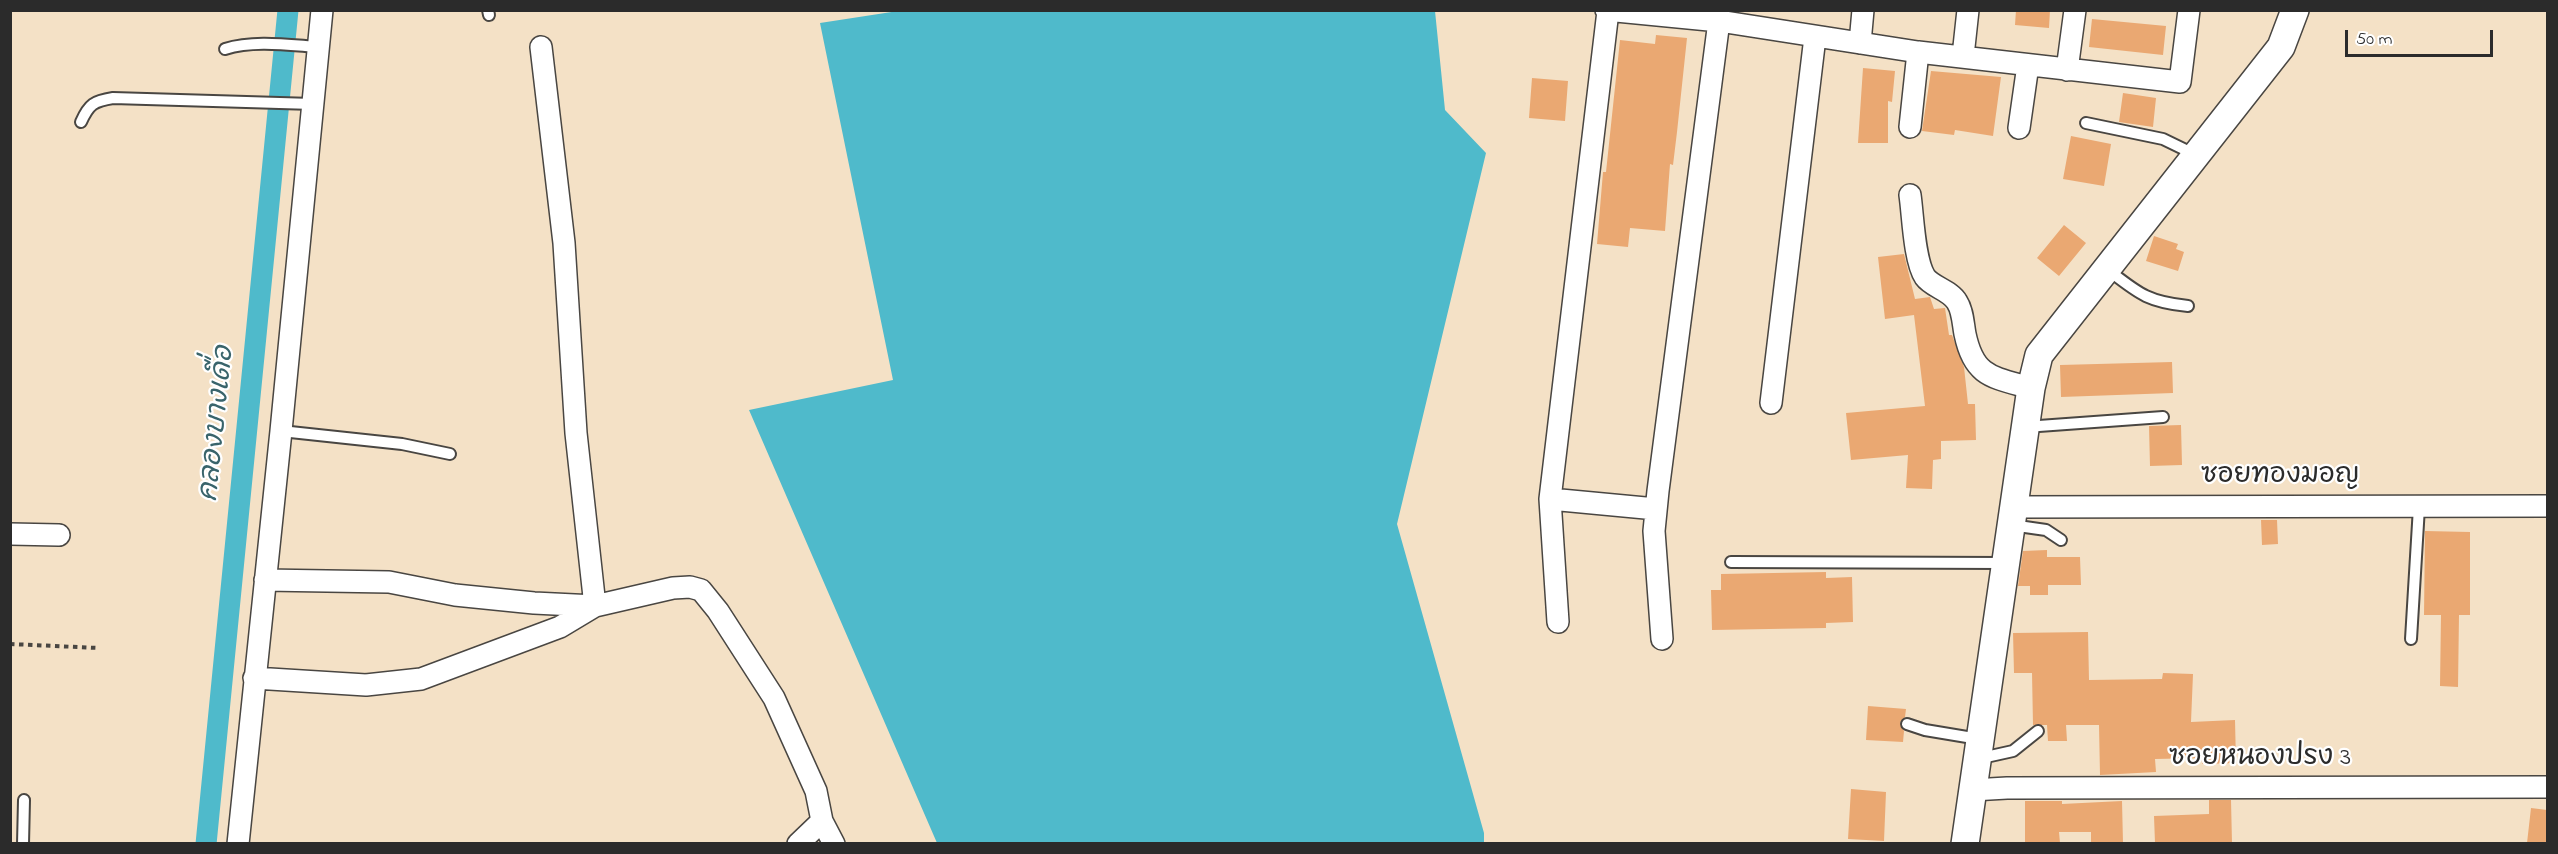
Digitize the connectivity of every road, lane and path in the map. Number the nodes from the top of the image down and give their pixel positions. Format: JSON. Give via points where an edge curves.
{"nodes":[{"id":1,"x":322,"y":10,"type":"edge"},
{"id":2,"x":1863,"y":10,"type":"edge"},
{"id":3,"x":1968,"y":10,"type":"edge"},
{"id":4,"x":2075,"y":10,"type":"edge"},
{"id":5,"x":2189,"y":10,"type":"edge"},
{"id":6,"x":2295,"y":10,"type":"edge"},
{"id":7,"x":1607,"y":11,"type":"edge"},
{"id":8,"x":1648,"y":13,"type":"edge"},
{"id":9,"x":1755,"y":18,"type":"edge"},
{"id":10,"x":1719,"y":21,"type":"junction"},
{"id":11,"x":1815,"y":37,"type":"junction"},
{"id":12,"x":1860,"y":43,"type":"junction"},
{"id":13,"x":308,"y":46,"type":"junction"},
{"id":14,"x":541,"y":46,"type":"dead end"},
{"id":15,"x":225,"y":49,"type":"dead end"},
{"id":16,"x":1918,"y":52,"type":"junction"},
{"id":17,"x":1963,"y":56,"type":"junction"},
{"id":18,"x":2028,"y":65,"type":"junction"},
{"id":19,"x":2067,"y":70,"type":"junction"},
{"id":20,"x":313,"y":104,"type":"junction"},
{"id":21,"x":81,"y":122,"type":"dead end"},
{"id":22,"x":2086,"y":123,"type":"dead end"},
{"id":23,"x":1910,"y":127,"type":"dead end"},
{"id":24,"x":2019,"y":129,"type":"dead end"},
{"id":25,"x":2196,"y":156,"type":"junction"},
{"id":26,"x":1910,"y":195,"type":"dead end"},
{"id":27,"x":2106,"y":269,"type":"junction"},
{"id":28,"x":2188,"y":306,"type":"dead end"},
{"id":29,"x":2031,"y":388,"type":"junction"},
{"id":30,"x":1771,"y":403,"type":"dead end"},
{"id":31,"x":2163,"y":417,"type":"dead end"},
{"id":32,"x":2025,"y":427,"type":"junction"},
{"id":33,"x":282,"y":431,"type":"junction"},
{"id":34,"x":450,"y":454,"type":"dead end"},
{"id":35,"x":1550,"y":499,"type":"junction"},
{"id":36,"x":2547,"y":506,"type":"edge"},
{"id":37,"x":2419,"y":507,"type":"junction"},
{"id":38,"x":1656,"y":509,"type":"junction"},
{"id":39,"x":2012,"y":516,"type":"junction"},
{"id":40,"x":10,"y":534,"type":"edge"},
{"id":41,"x":59,"y":535,"type":"dead end"},
{"id":42,"x":2061,"y":540,"type":"dead end"},
{"id":43,"x":1731,"y":562,"type":"dead end"},
{"id":44,"x":2005,"y":562,"type":"junction"},
{"id":45,"x":265,"y":580,"type":"junction"},
{"id":46,"x":595,"y":606,"type":"junction"},
{"id":47,"x":1558,"y":622,"type":"dead end"},
{"id":48,"x":1662,"y":639,"type":"dead end"},
{"id":49,"x":2411,"y":639,"type":"dead end"},
{"id":50,"x":10,"y":644,"type":"edge"},
{"id":51,"x":99,"y":648,"type":"dead end"},
{"id":52,"x":254,"y":678,"type":"junction"},
{"id":53,"x":1907,"y":724,"type":"dead end"},
{"id":54,"x":2037,"y":731,"type":"dead end"},
{"id":55,"x":1978,"y":749,"type":"junction"},
{"id":56,"x":2547,"y":787,"type":"edge"},
{"id":57,"x":1972,"y":790,"type":"junction"},
{"id":58,"x":24,"y":800,"type":"dead end"},
{"id":59,"x":822,"y":821,"type":"junction"},
{"id":60,"x":23,"y":843,"type":"edge"},
{"id":61,"x":238,"y":843,"type":"edge"},
{"id":62,"x":798,"y":843,"type":"edge"},
{"id":63,"x":834,"y":843,"type":"edge"},
{"id":64,"x":1965,"y":843,"type":"edge"}],
"edges":[{"from":1,"to":13,"type":"street"},
{"from":2,"to":12,"type":"street"},
{"from":3,"to":17,"type":"street"},
{"from":4,"to":19,"type":"street"},
{"from":5,"to":19,"type":"street","via":[[2180,82]]},
{"from":6,"to":25,"type":"street","via":[[2281,46]]},
{"from":7,"to":8,"type":"street"},
{"from":7,"to":35,"type":"street"},
{"from":8,"to":10,"type":"street"},
{"from":9,"to":10,"type":"street"},
{"from":9,"to":11,"type":"street"},
{"from":10,"to":38,"type":"street"},
{"from":11,"to":12,"type":"street"},
{"from":11,"to":30,"type":"street"},
{"from":12,"to":16,"type":"street"},
{"from":13,"to":15,"type":"lane","via":[[238,45]]},
{"from":13,"to":20,"type":"street"},
{"from":14,"to":46,"type":"street","via":[[564,243],[576,433]]},
{"from":16,"to":17,"type":"street"},
{"from":16,"to":23,"type":"street"},
{"from":17,"to":18,"type":"street"},
{"from":18,"to":19,"type":"street"},
{"from":18,"to":24,"type":"street"},
{"from":20,"to":21,"type":"lane","via":[[113,98],[97,100],[88,107]]},
{"from":20,"to":33,"type":"street"},
{"from":22,"to":25,"type":"lane","via":[[2163,139]]},
{"from":25,"to":27,"type":"street"},
{"from":26,"to":29,"type":"street","via":[[1921,268],[1926,279],[1944,288],[1958,303],[1971,356],[1979,369]]},
{"from":27,"to":28,"type":"lane","via":[[2143,297]]},
{"from":27,"to":29,"type":"street","via":[[2040,355]]},
{"from":29,"to":32,"type":"street"},
{"from":31,"to":32,"type":"lane"},
{"from":32,"to":39,"type":"street"},
{"from":33,"to":34,"type":"lane","via":[[402,444]]},
{"from":33,"to":45,"type":"street"},
{"from":35,"to":38,"type":"street"},
{"from":35,"to":47,"type":"street"},
{"from":36,"to":37,"type":"street","name":"ซอยทองมอญ"},
{"from":37,"to":39,"type":"street","name":"ซอยทองมอญ"},
{"from":37,"to":49,"type":"lane"},
{"from":38,"to":48,"type":"street","via":[[1654,531]]},
{"from":39,"to":42,"type":"lane"},
{"from":39,"to":44,"type":"street"},
{"from":40,"to":41,"type":"street"},
{"from":43,"to":44,"type":"lane"},
{"from":44,"to":55,"type":"street"},
{"from":45,"to":46,"type":"street","via":[[389,582],[455,596]]},
{"from":45,"to":52,"type":"street"},
{"from":46,"to":52,"type":"street","via":[[560,627],[421,679],[366,685]]},
{"from":46,"to":59,"type":"street","via":[[674,588],[700,590],[718,610],[774,698],[816,791]]},
{"from":50,"to":51,"type":"path"},
{"from":52,"to":61,"type":"street"},
{"from":53,"to":55,"type":"lane"},
{"from":54,"to":55,"type":"lane","via":[[2013,751]]},
{"from":55,"to":57,"type":"street"},
{"from":56,"to":57,"type":"street","name":"ซอยหนองปรง 3"},
{"from":57,"to":64,"type":"street"},
{"from":58,"to":60,"type":"lane"},
{"from":59,"to":62,"type":"street"},
{"from":59,"to":63,"type":"street"}]}
